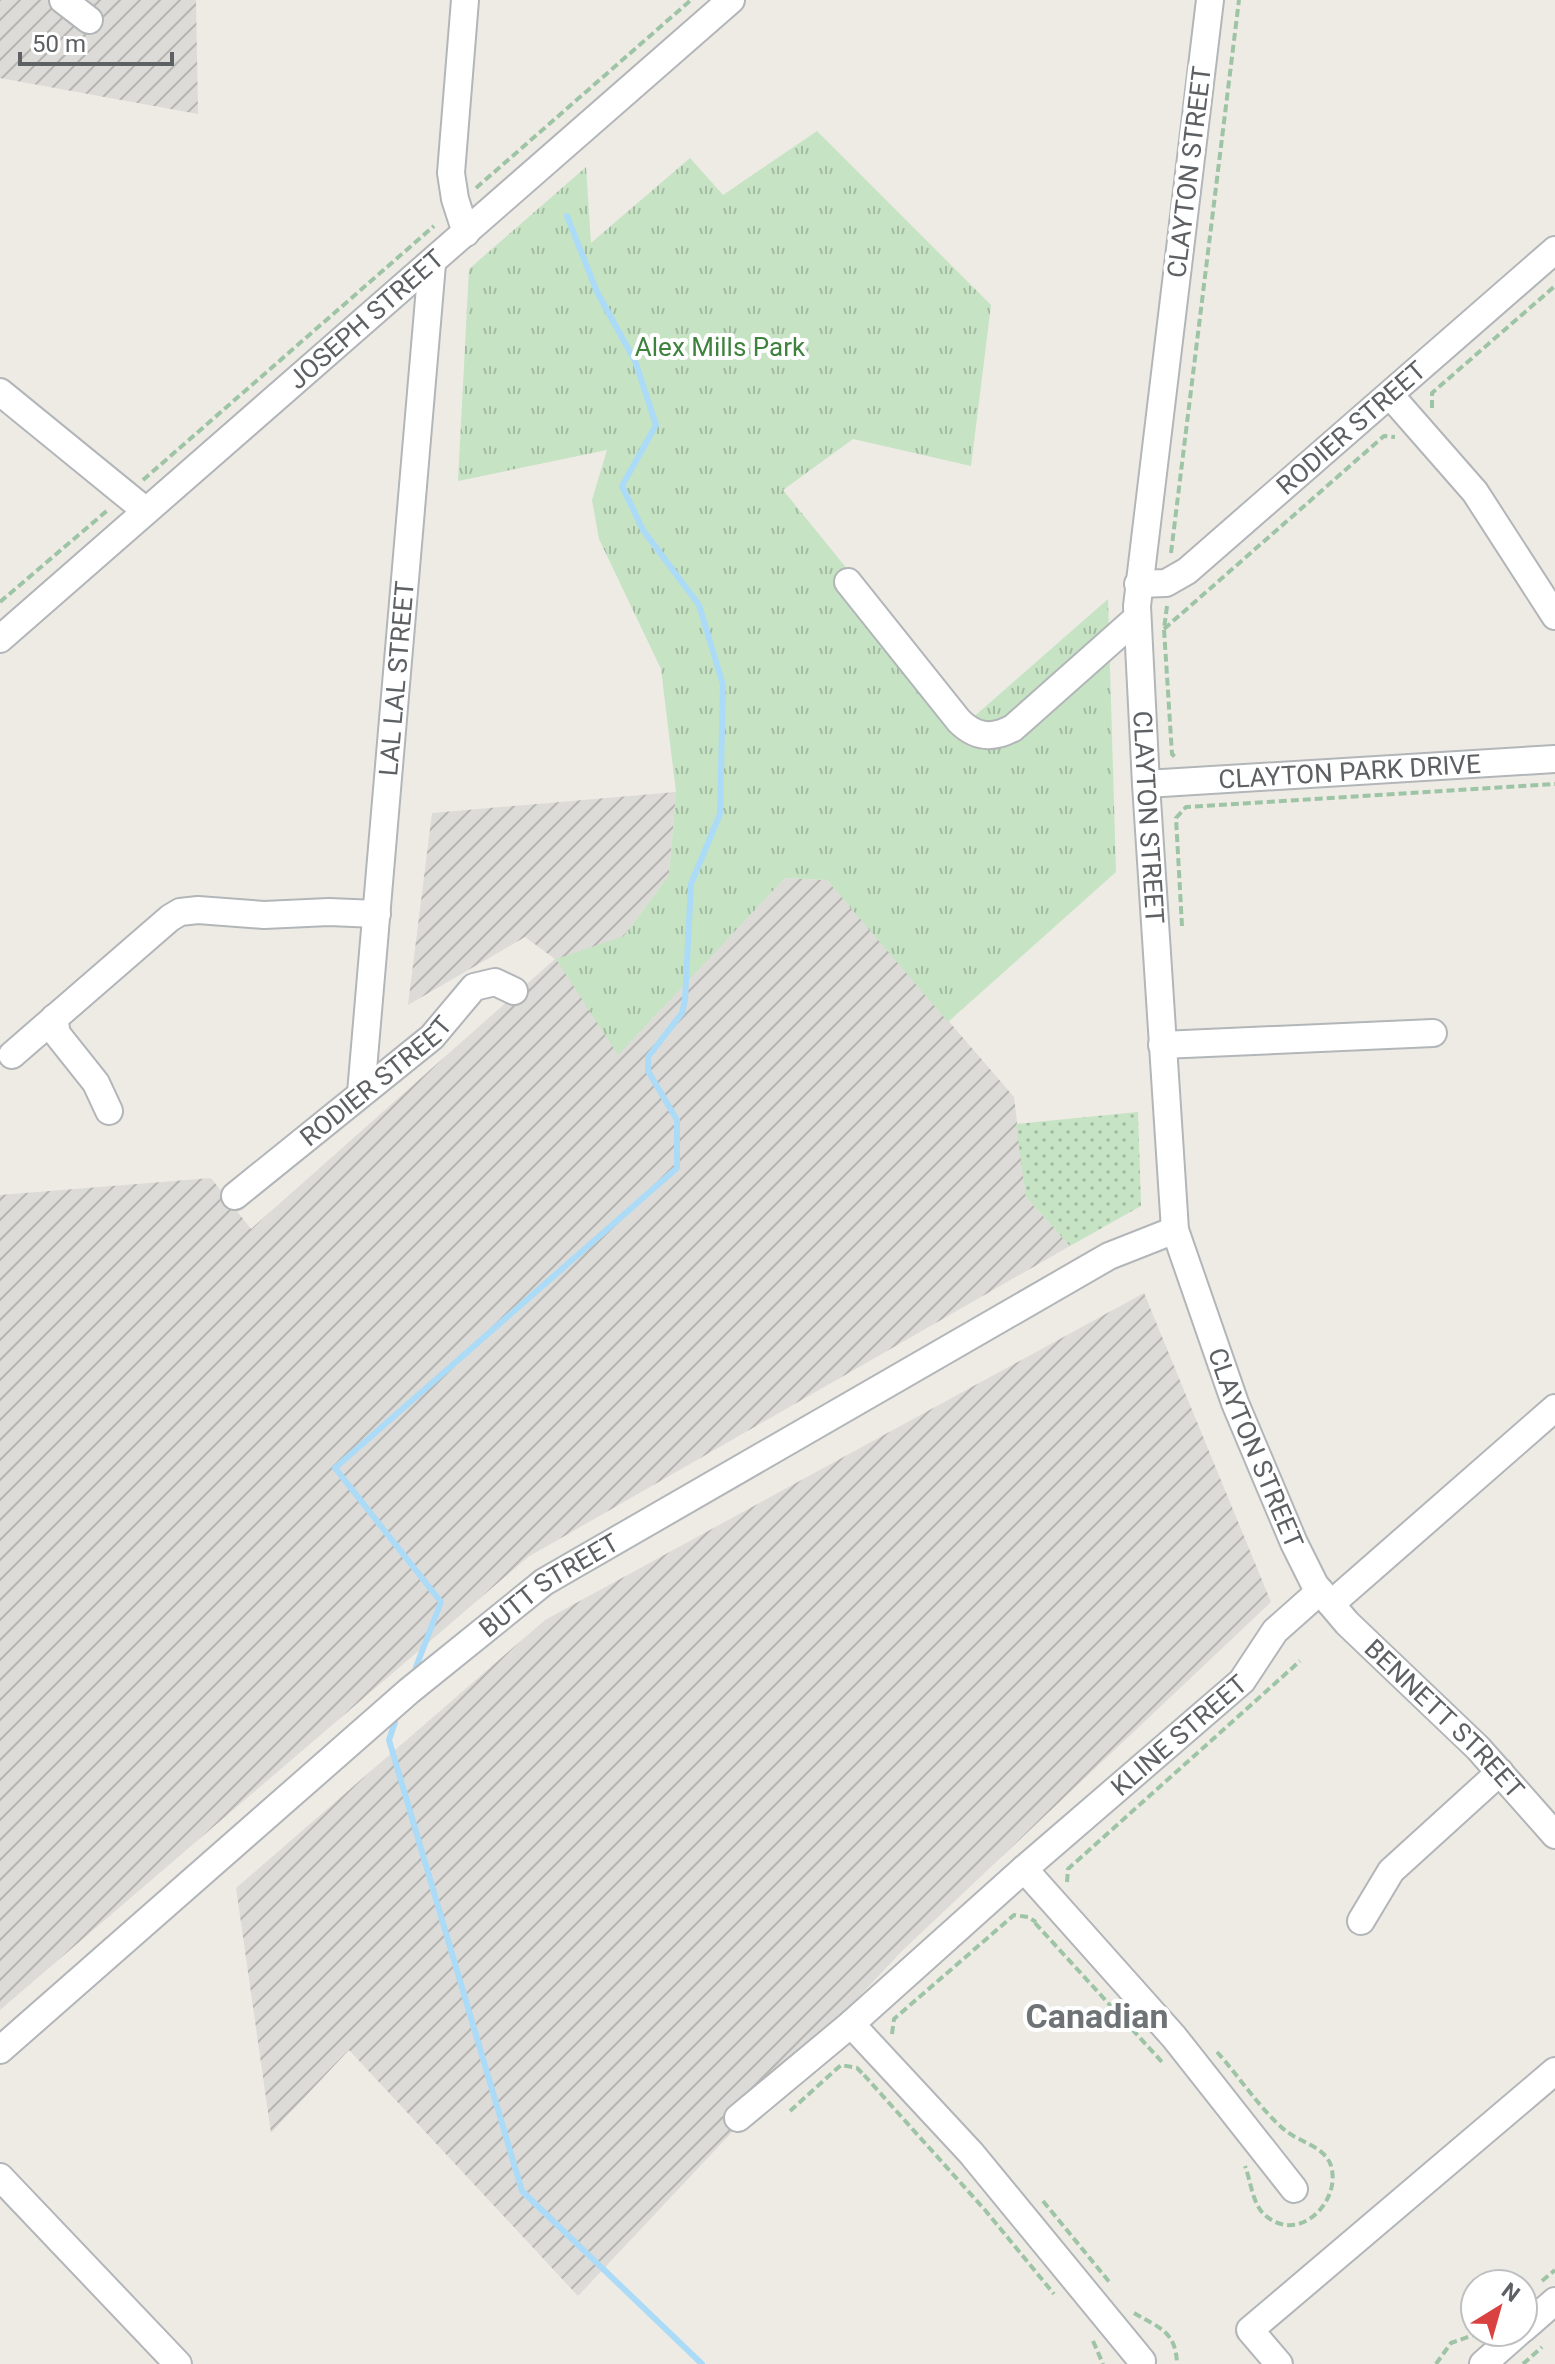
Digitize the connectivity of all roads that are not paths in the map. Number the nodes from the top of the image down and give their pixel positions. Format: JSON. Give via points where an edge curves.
{"nodes":[{"id":1,"x":63,"y":0,"type":"edge"},
{"id":2,"x":465,"y":0,"type":"edge"},
{"id":3,"x":731,"y":0,"type":"edge"},
{"id":4,"x":1210,"y":0,"type":"edge"},
{"id":5,"x":89,"y":20,"type":"dead end"},
{"id":6,"x":466,"y":233,"type":"junction"},
{"id":7,"x":1555,"y":250,"type":"edge"},
{"id":8,"x":432,"y":264,"type":"junction"},
{"id":9,"x":0,"y":392,"type":"edge"},
{"id":10,"x":1390,"y":395,"type":"junction"},
{"id":11,"x":136,"y":503,"type":"junction"},
{"id":12,"x":848,"y":582,"type":"dead end"},
{"id":13,"x":1138,"y":584,"type":"junction"},
{"id":14,"x":1555,"y":616,"type":"edge"},
{"id":15,"x":1137,"y":618,"type":"junction"},
{"id":16,"x":0,"y":639,"type":"edge"},
{"id":17,"x":1555,"y":759,"type":"edge"},
{"id":18,"x":1146,"y":784,"type":"junction"},
{"id":19,"x":377,"y":914,"type":"junction"},
{"id":20,"x":514,"y":991,"type":"dead end"},
{"id":21,"x":54,"y":1018,"type":"junction"},
{"id":22,"x":1433,"y":1033,"type":"dead end"},
{"id":23,"x":1162,"y":1045,"type":"junction"},
{"id":24,"x":12,"y":1055,"type":"dead end"},
{"id":25,"x":361,"y":1093,"type":"junction"},
{"id":26,"x":109,"y":1111,"type":"dead end"},
{"id":27,"x":235,"y":1196,"type":"dead end"},
{"id":28,"x":1175,"y":1230,"type":"junction"},
{"id":29,"x":1555,"y":1408,"type":"edge"},
{"id":30,"x":1326,"y":1598,"type":"junction"},
{"id":31,"x":1500,"y":1772,"type":"junction"},
{"id":32,"x":1555,"y":1835,"type":"edge"},
{"id":33,"x":1024,"y":1869,"type":"junction"},
{"id":34,"x":1361,"y":1921,"type":"dead end"},
{"id":35,"x":851,"y":2024,"type":"junction"},
{"id":36,"x":0,"y":2050,"type":"edge"},
{"id":37,"x":1555,"y":2071,"type":"edge"},
{"id":38,"x":738,"y":2118,"type":"dead end"},
{"id":39,"x":0,"y":2177,"type":"edge"},
{"id":40,"x":1294,"y":2189,"type":"dead end"},
{"id":41,"x":1555,"y":2301,"type":"edge"},
{"id":42,"x":1539,"y":2315,"type":"edge"},
{"id":43,"x":1501,"y":2348,"type":"edge"},
{"id":44,"x":1142,"y":2361,"type":"dead end"},
{"id":45,"x":178,"y":2364,"type":"edge"},
{"id":46,"x":1279,"y":2364,"type":"edge"},
{"id":47,"x":1483,"y":2364,"type":"edge"}],
"edges":[{"from":1,"to":5,"type":"street"},
{"from":2,"to":6,"type":"street","via":[[451,173]]},
{"from":3,"to":6,"type":"street","name":"JOSEPH STREET"},
{"from":4,"to":13,"type":"street","name":"CLAYTON STREET"},
{"from":6,"to":8,"type":"street","name":"JOSEPH STREET"},
{"from":7,"to":10,"type":"street","name":"RODIER STREET"},
{"from":8,"to":11,"type":"street","name":"JOSEPH STREET"},
{"from":8,"to":19,"type":"street","name":"LAL LAL STREET"},
{"from":9,"to":11,"type":"street"},
{"from":10,"to":13,"type":"street","name":"RODIER STREET","via":[[1197,563],[1169,583]]},
{"from":10,"to":14,"type":"street","via":[[1425,418]]},
{"from":11,"to":16,"type":"street","name":"JOSEPH STREET"},
{"from":12,"to":15,"type":"street","via":[[964,726],[988,736],[1013,728]]},
{"from":13,"to":15,"type":"street","name":"CLAYTON STREET"},
{"from":15,"to":18,"type":"street","name":"CLAYTON STREET"},
{"from":17,"to":18,"type":"street","name":"CLAYTON PARK DRIVE"},
{"from":18,"to":23,"type":"street","name":"CLAYTON STREET"},
{"from":19,"to":21,"type":"street","via":[[180,912]]},
{"from":19,"to":25,"type":"street","name":"LAL LAL STREET"},
{"from":20,"to":25,"type":"street","name":"RODIER STREET","via":[[495,982],[474,987],[436,1033]]},
{"from":21,"to":24,"type":"street"},
{"from":21,"to":26,"type":"street","via":[[57,1034],[96,1083]]},
{"from":22,"to":23,"type":"street"},
{"from":23,"to":28,"type":"street","name":"CLAYTON STREET"},
{"from":25,"to":27,"type":"street","name":"RODIER STREET"},
{"from":28,"to":30,"type":"street","name":"CLAYTON STREET","via":[[1235,1403],[1294,1543]]},
{"from":28,"to":36,"type":"street","name":"BUTT STREET","via":[[1109,1256],[544,1582],[409,1691]]},
{"from":29,"to":30,"type":"street","name":"KLINE STREET"},
{"from":30,"to":31,"type":"street","name":"BENNETT STREET"},
{"from":30,"to":33,"type":"street","name":"KLINE STREET","via":[[1275,1631],[1242,1681]]},
{"from":31,"to":32,"type":"street","name":"BENNETT STREET"},
{"from":31,"to":34,"type":"street","via":[[1396,1866]]},
{"from":33,"to":35,"type":"street","name":"KLINE STREET"},
{"from":33,"to":40,"type":"street","via":[[1174,2037]]},
{"from":35,"to":38,"type":"street","name":"KLINE STREET"},
{"from":35,"to":44,"type":"street","via":[[971,2153]]},
{"from":37,"to":46,"type":"street","via":[[1250,2330]]},
{"from":39,"to":45,"type":"street"},
{"from":41,"to":42,"type":"street"},
{"from":43,"to":47,"type":"street"}]}
